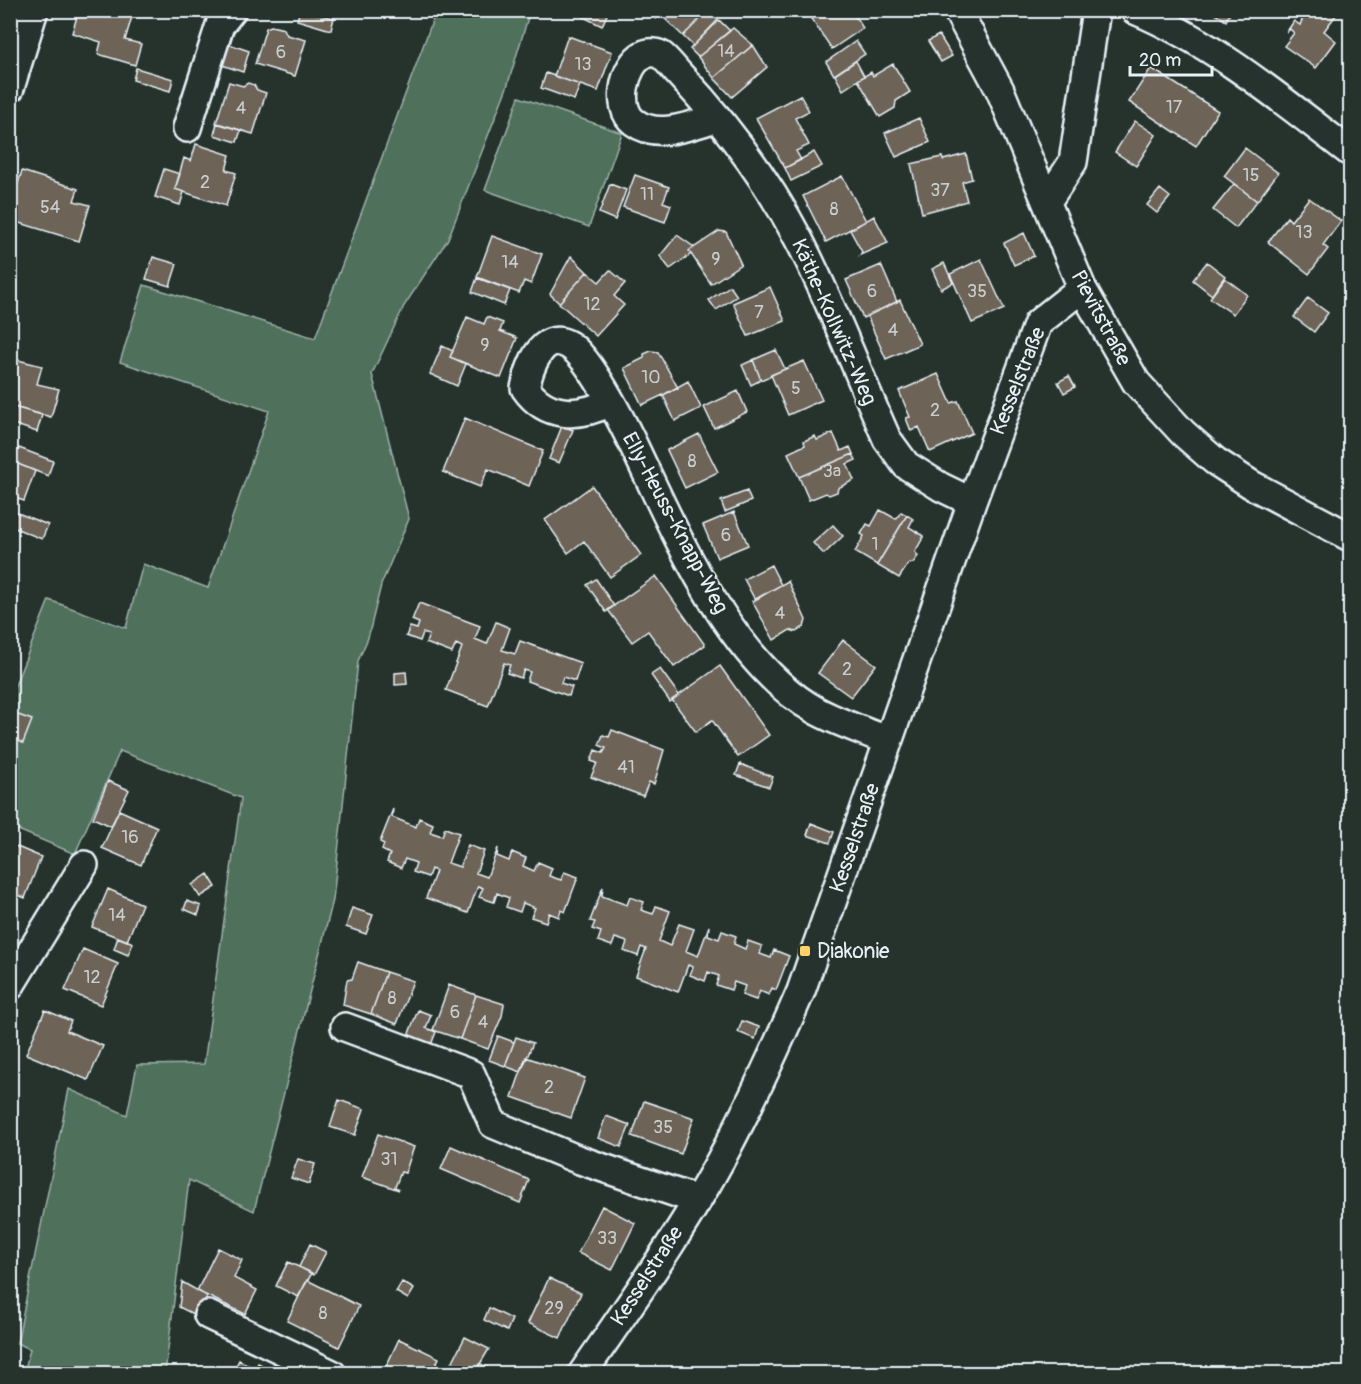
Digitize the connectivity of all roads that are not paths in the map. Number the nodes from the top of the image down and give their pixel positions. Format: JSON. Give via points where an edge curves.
{"nodes":[{"id":1,"x":34,"y":10,"type":"edge"},
{"id":2,"x":232,"y":10,"type":"edge"},
{"id":3,"x":957,"y":10,"type":"edge"},
{"id":4,"x":1096,"y":10,"type":"edge"},
{"id":5,"x":1135,"y":10,"type":"edge"},
{"id":6,"x":10,"y":88,"type":"edge"},
{"id":7,"x":717,"y":118,"type":"dead end"},
{"id":8,"x":187,"y":128,"type":"dead end"},
{"id":9,"x":1350,"y":152,"type":"edge"},
{"id":10,"x":1048,"y":200,"type":"junction"},
{"id":11,"x":1082,"y":288,"type":"junction"},
{"id":12,"x":610,"y":402,"type":"dead end"},
{"id":13,"x":972,"y":502,"type":"junction"},
{"id":14,"x":1350,"y":537,"type":"edge"},
{"id":15,"x":888,"y":741,"type":"junction"},
{"id":16,"x":84,"y":865,"type":"dead end"},
{"id":17,"x":10,"y":986,"type":"edge"},
{"id":18,"x":345,"y":1027,"type":"dead end"},
{"id":19,"x":697,"y":1200,"type":"junction"},
{"id":20,"x":208,"y":1314,"type":"dead end"},
{"id":21,"x":332,"y":1374,"type":"edge"},
{"id":22,"x":582,"y":1374,"type":"edge"}],
"edges":[{"from":1,"to":6,"type":"street"},
{"from":2,"to":8,"type":"street","via":[[220,25]]},
{"from":3,"to":10,"type":"street","name":"Pievitstraße","via":[[1000,90]]},
{"from":4,"to":10,"type":"street","via":[[1073,162]]},
{"from":5,"to":9,"type":"street","via":[[1215,54]]},
{"from":7,"to":13,"type":"street","name":"Käthe-Kollwitz-Weg","via":[[799,239],[887,439],[906,465]]},
{"from":10,"to":11,"type":"street","name":"Pievitstraße"},
{"from":11,"to":13,"type":"street","name":"Kesselstraße","via":[[1038,323]]},
{"from":11,"to":14,"type":"street","name":"Pievitstraße","via":[[1136,382],[1183,433],[1215,461],[1252,485]]},
{"from":12,"to":15,"type":"street","name":"Elly-Heuss-Knapp-Weg","via":[[715,606],[743,644],[781,684],[816,711]]},
{"from":13,"to":15,"type":"street","name":"Kesselstraße"},
{"from":15,"to":19,"type":"street","name":"Kesselstraße","via":[[801,991],[727,1147]]},
{"from":16,"to":17,"type":"street"},
{"from":18,"to":19,"type":"street","via":[[471,1074],[494,1124],[577,1159]]},
{"from":19,"to":22,"type":"street","name":"Kesselstraße"},
{"from":20,"to":21,"type":"street"}]}
